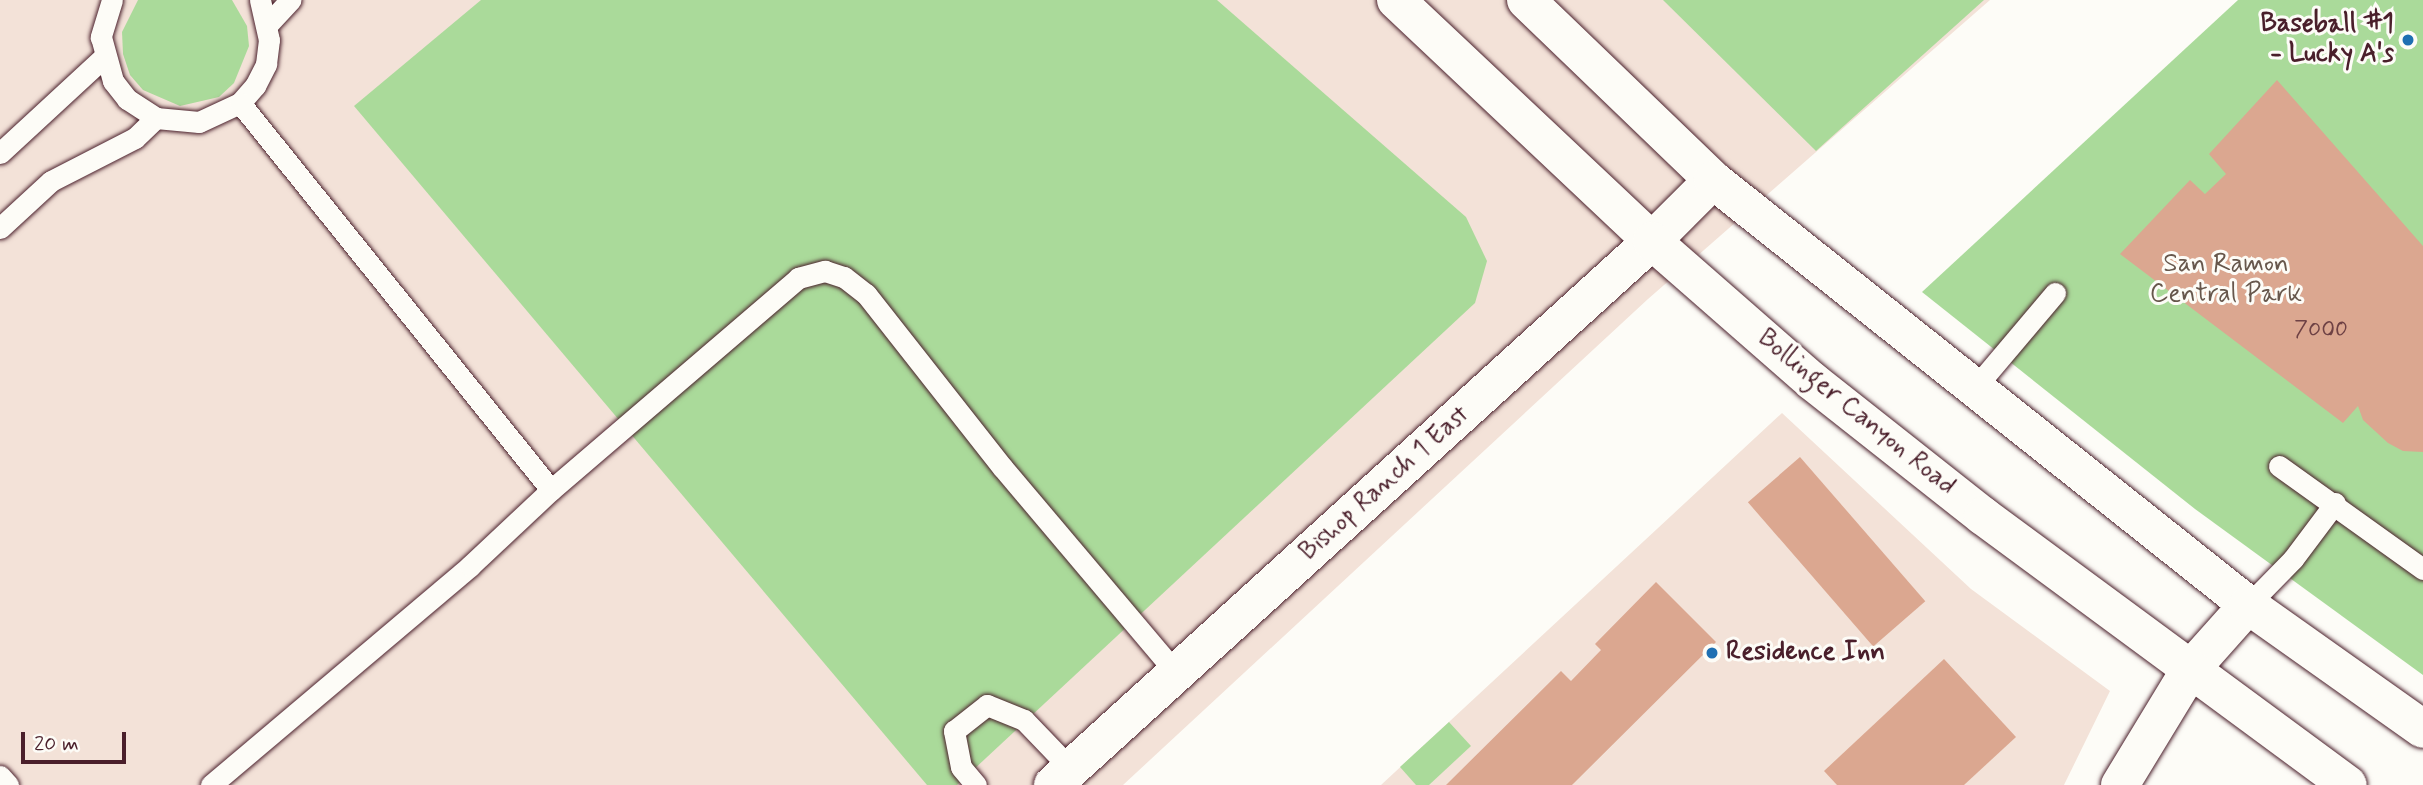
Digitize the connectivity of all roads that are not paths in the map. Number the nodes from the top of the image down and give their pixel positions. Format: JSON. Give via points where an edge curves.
{"nodes":[{"id":1,"x":112,"y":0,"type":"edge"},
{"id":2,"x":260,"y":0,"type":"edge"},
{"id":3,"x":290,"y":0,"type":"edge"},
{"id":4,"x":1396,"y":0,"type":"edge"},
{"id":5,"x":1526,"y":0,"type":"edge"},
{"id":6,"x":268,"y":24,"type":"junction"},
{"id":7,"x":103,"y":58,"type":"junction"},
{"id":8,"x":240,"y":103,"type":"junction"},
{"id":9,"x":156,"y":118,"type":"junction"},
{"id":10,"x":0,"y":153,"type":"edge"},
{"id":11,"x":1713,"y":180,"type":"junction"},
{"id":12,"x":0,"y":228,"type":"edge"},
{"id":13,"x":1652,"y":241,"type":"junction"},
{"id":14,"x":2055,"y":293,"type":"dead end"},
{"id":15,"x":1973,"y":390,"type":"junction"},
{"id":16,"x":2279,"y":466,"type":"dead end"},
{"id":17,"x":551,"y":490,"type":"junction"},
{"id":18,"x":2335,"y":503,"type":"junction"},
{"id":19,"x":2423,"y":569,"type":"edge"},
{"id":20,"x":2248,"y":605,"type":"junction"},
{"id":21,"x":2190,"y":670,"type":"junction"},
{"id":22,"x":1176,"y":673,"type":"junction"},
{"id":23,"x":2423,"y":729,"type":"edge"},
{"id":24,"x":0,"y":776,"type":"edge"},
{"id":25,"x":1062,"y":777,"type":"edge"},
{"id":26,"x":8,"y":785,"type":"edge"},
{"id":27,"x":211,"y":785,"type":"edge"},
{"id":28,"x":976,"y":785,"type":"edge"},
{"id":29,"x":2120,"y":785,"type":"edge"},
{"id":30,"x":2348,"y":785,"type":"edge"}],
"edges":[{"from":1,"to":7,"type":"lane","via":[[102,37]]},
{"from":2,"to":6,"type":"lane"},
{"from":3,"to":6,"type":"lane"},
{"from":4,"to":13,"type":"main road","name":"Bollinger Canyon Road"},
{"from":5,"to":11,"type":"main road"},
{"from":6,"to":8,"type":"lane","via":[[266,64]]},
{"from":7,"to":9,"type":"lane","via":[[127,99]]},
{"from":7,"to":10,"type":"lane"},
{"from":8,"to":9,"type":"lane","via":[[200,122]]},
{"from":8,"to":17,"type":"lane"},
{"from":9,"to":12,"type":"lane","via":[[135,138],[51,181]]},
{"from":11,"to":13,"type":"main road","name":"Bishop Ranch 1 East"},
{"from":11,"to":15,"type":"main road"},
{"from":13,"to":21,"type":"main road","name":"Bollinger Canyon Road","via":[[1812,381]]},
{"from":13,"to":22,"type":"main road","name":"Bishop Ranch 1 East"},
{"from":14,"to":15,"type":"lane"},
{"from":15,"to":20,"type":"main road"},
{"from":16,"to":18,"type":"lane"},
{"from":17,"to":22,"type":"lane","via":[[798,278],[825,271],[844,277],[866,294],[1003,468]]},
{"from":17,"to":27,"type":"lane","via":[[470,566]]},
{"from":18,"to":19,"type":"lane"},
{"from":18,"to":20,"type":"lane","via":[[2292,559]]},
{"from":20,"to":21,"type":"main road"},
{"from":20,"to":23,"type":"main road"},
{"from":21,"to":29,"type":"main road"},
{"from":21,"to":30,"type":"main road","name":"Bollinger Canyon Road"},
{"from":22,"to":25,"type":"main road","name":"Bishop Ranch 1 East"},
{"from":24,"to":26,"type":"lane"},
{"from":25,"to":28,"type":"lane","via":[[1024,720],[987,705],[954,731],[961,767]]}]}
